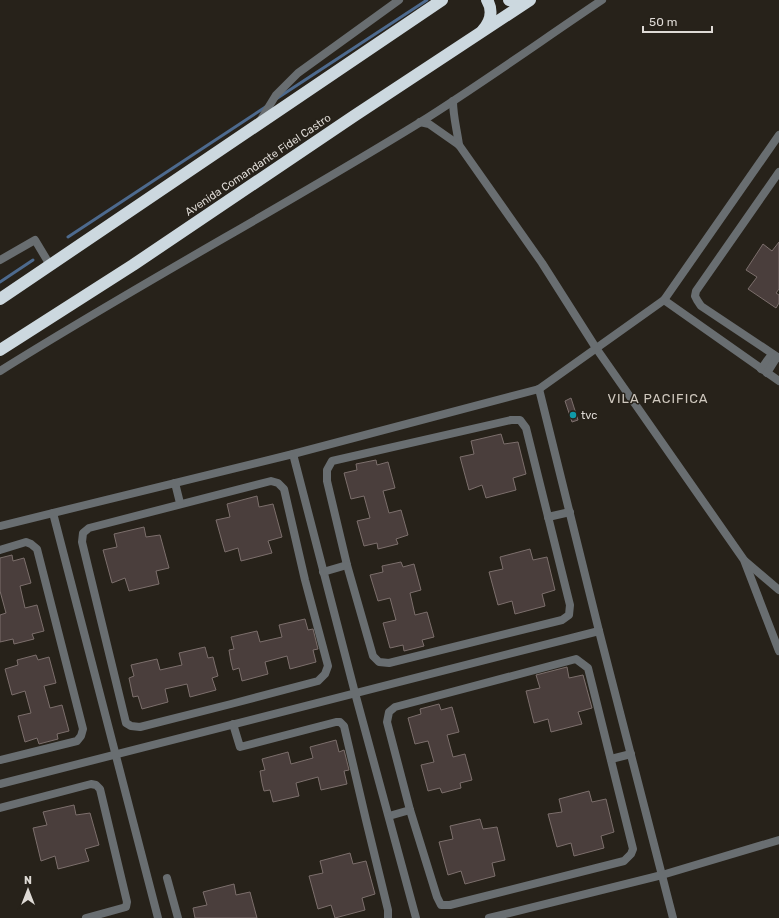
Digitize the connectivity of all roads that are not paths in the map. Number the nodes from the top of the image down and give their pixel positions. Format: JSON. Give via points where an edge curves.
{"nodes":[{"id":1,"x":399,"y":0,"type":"edge"},
{"id":2,"x":442,"y":0,"type":"edge"},
{"id":3,"x":488,"y":0,"type":"edge"},
{"id":4,"x":509,"y":0,"type":"edge"},
{"id":5,"x":530,"y":0,"type":"edge"},
{"id":6,"x":602,"y":0,"type":"edge"},
{"id":7,"x":481,"y":32,"type":"junction"},
{"id":8,"x":453,"y":101,"type":"junction"},
{"id":9,"x":420,"y":122,"type":"junction"},
{"id":10,"x":257,"y":125,"type":"junction"},
{"id":11,"x":779,"y":134,"type":"edge"},
{"id":12,"x":459,"y":145,"type":"junction"},
{"id":13,"x":779,"y":172,"type":"edge"},
{"id":14,"x":0,"y":260,"type":"edge"},
{"id":15,"x":50,"y":265,"type":"junction"},
{"id":16,"x":0,"y":299,"type":"edge"},
{"id":17,"x":664,"y":300,"type":"junction"},
{"id":18,"x":596,"y":348,"type":"junction"},
{"id":19,"x":0,"y":350,"type":"edge"},
{"id":20,"x":776,"y":357,"type":"edge"},
{"id":21,"x":0,"y":371,"type":"edge"},
{"id":22,"x":764,"y":371,"type":"junction"},
{"id":23,"x":779,"y":381,"type":"edge"},
{"id":24,"x":539,"y":389,"type":"junction"},
{"id":25,"x":293,"y":454,"type":"junction"},
{"id":26,"x":175,"y":483,"type":"junction"},
{"id":27,"x":180,"y":503,"type":"junction"},
{"id":28,"x":570,"y":512,"type":"junction"},
{"id":29,"x":53,"y":513,"type":"junction"},
{"id":30,"x":548,"y":517,"type":"junction"},
{"id":31,"x":0,"y":526,"type":"edge"},
{"id":32,"x":0,"y":550,"type":"edge"},
{"id":33,"x":744,"y":560,"type":"junction"},
{"id":34,"x":346,"y":565,"type":"junction"},
{"id":35,"x":323,"y":572,"type":"junction"},
{"id":36,"x":779,"y":590,"type":"edge"},
{"id":37,"x":600,"y":631,"type":"junction"},
{"id":38,"x":779,"y":651,"type":"edge"},
{"id":39,"x":355,"y":693,"type":"junction"},
{"id":40,"x":233,"y":724,"type":"junction"},
{"id":41,"x":115,"y":754,"type":"junction"},
{"id":42,"x":631,"y":754,"type":"junction"},
{"id":43,"x":611,"y":759,"type":"junction"},
{"id":44,"x":0,"y":760,"type":"edge"},
{"id":45,"x":0,"y":784,"type":"edge"},
{"id":46,"x":0,"y":808,"type":"edge"},
{"id":47,"x":410,"y":810,"type":"junction"},
{"id":48,"x":389,"y":816,"type":"junction"},
{"id":49,"x":779,"y":840,"type":"edge"},
{"id":50,"x":662,"y":876,"type":"junction"},
{"id":51,"x":167,"y":878,"type":"dead end"},
{"id":52,"x":86,"y":918,"type":"edge"},
{"id":53,"x":158,"y":918,"type":"edge"},
{"id":54,"x":178,"y":918,"type":"edge"},
{"id":55,"x":388,"y":918,"type":"edge"},
{"id":56,"x":416,"y":918,"type":"edge"},
{"id":57,"x":489,"y":918,"type":"edge"},
{"id":58,"x":673,"y":918,"type":"edge"}],
"edges":[{"from":1,"to":10,"type":"street","via":[[298,73],[276,95]]},
{"from":2,"to":10,"type":"highway"},
{"from":3,"to":7,"type":"highway","via":[[491,15]]},
{"from":4,"to":5,"type":"highway"},
{"from":5,"to":7,"type":"highway","name":"Avenida Comandante Fidel Castro"},
{"from":6,"to":8,"type":"street"},
{"from":7,"to":19,"type":"highway","name":"Avenida Comandante Fidel Castro","via":[[133,265]]},
{"from":8,"to":9,"type":"street"},
{"from":8,"to":12,"type":"street"},
{"from":9,"to":12,"type":"street","via":[[429,124]]},
{"from":9,"to":21,"type":"street","via":[[240,230],[51,338]]},
{"from":10,"to":15,"type":"highway"},
{"from":11,"to":17,"type":"street"},
{"from":12,"to":18,"type":"street","via":[[542,263]]},
{"from":13,"to":20,"type":"street","via":[[695,296],[700,306]]},
{"from":14,"to":15,"type":"street","via":[[35,240]]},
{"from":15,"to":16,"type":"highway"},
{"from":17,"to":18,"type":"street"},
{"from":17,"to":22,"type":"street"},
{"from":18,"to":24,"type":"street"},
{"from":18,"to":33,"type":"street"},
{"from":20,"to":22,"type":"street"},
{"from":22,"to":23,"type":"street"},
{"from":24,"to":25,"type":"street"},
{"from":24,"to":28,"type":"street"},
{"from":25,"to":26,"type":"street"},
{"from":25,"to":35,"type":"street"},
{"from":26,"to":27,"type":"street"},
{"from":26,"to":29,"type":"street"},
{"from":27,"to":27,"type":"street","via":[[89,528],[83,533],[82,542],[126,723],[131,726],[147,725],[318,681],[326,674],[328,666],[284,489],[271,481]]},
{"from":28,"to":30,"type":"street"},
{"from":28,"to":37,"type":"street"},
{"from":29,"to":31,"type":"street"},
{"from":29,"to":41,"type":"street"},
{"from":30,"to":34,"type":"street","via":[[570,605],[569,614],[562,620],[389,663],[379,662],[373,656]]},
{"from":30,"to":34,"type":"street","via":[[526,428],[520,420],[332,461],[327,470],[326,481]]},
{"from":32,"to":44,"type":"street","via":[[26,542],[37,549],[83,729],[82,736],[77,741]]},
{"from":33,"to":36,"type":"street"},
{"from":33,"to":38,"type":"street"},
{"from":34,"to":35,"type":"street"},
{"from":35,"to":39,"type":"street"},
{"from":37,"to":39,"type":"street"},
{"from":37,"to":42,"type":"street"},
{"from":39,"to":40,"type":"street"},
{"from":39,"to":48,"type":"street"},
{"from":40,"to":41,"type":"street"},
{"from":40,"to":55,"type":"street","via":[[240,747],[336,722],[344,726]]},
{"from":41,"to":45,"type":"street"},
{"from":41,"to":53,"type":"street"},
{"from":42,"to":43,"type":"street"},
{"from":42,"to":50,"type":"street"},
{"from":43,"to":47,"type":"street","via":[[633,849],[632,854],[624,860],[450,905],[441,905],[436,897]]},
{"from":43,"to":47,"type":"street","via":[[588,668],[576,659],[395,707],[389,712],[387,722]]},
{"from":46,"to":52,"type":"street","via":[[91,784],[100,789],[127,902],[126,907],[119,910]]},
{"from":47,"to":48,"type":"street"},
{"from":48,"to":56,"type":"street"},
{"from":49,"to":50,"type":"street"},
{"from":50,"to":57,"type":"street"},
{"from":50,"to":58,"type":"street"},
{"from":51,"to":54,"type":"street"}]}
